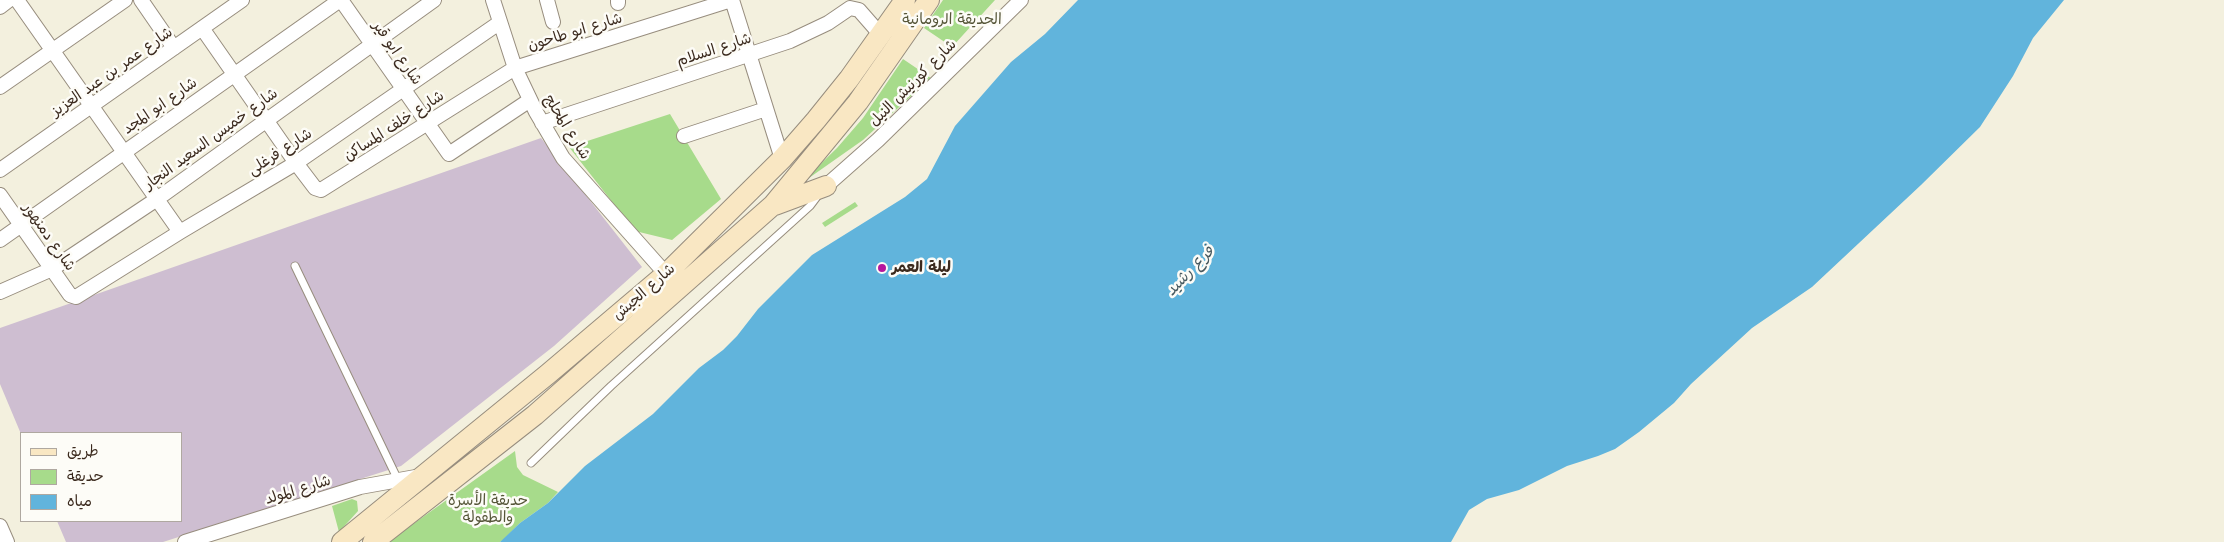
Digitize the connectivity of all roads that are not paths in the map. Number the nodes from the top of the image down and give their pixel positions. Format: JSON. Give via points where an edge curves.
{"nodes":[{"id":1,"x":9,"y":0,"type":"edge"},
{"id":2,"x":17,"y":0,"type":"edge"},
{"id":3,"x":125,"y":0,"type":"edge"},
{"id":4,"x":141,"y":0,"type":"edge"},
{"id":5,"x":242,"y":0,"type":"edge"},
{"id":6,"x":340,"y":0,"type":"edge"},
{"id":7,"x":434,"y":0,"type":"edge"},
{"id":8,"x":493,"y":0,"type":"edge"},
{"id":9,"x":547,"y":0,"type":"edge"},
{"id":10,"x":732,"y":0,"type":"edge"},
{"id":11,"x":905,"y":0,"type":"edge"},
{"id":12,"x":929,"y":0,"type":"edge"},
{"id":13,"x":1021,"y":0,"type":"edge"},
{"id":14,"x":0,"y":7,"type":"edge"},
{"id":15,"x":553,"y":22,"type":"dead end"},
{"id":16,"x":499,"y":23,"type":"junction"},
{"id":17,"x":202,"y":28,"type":"junction"},
{"id":18,"x":880,"y":34,"type":"junction"},
{"id":19,"x":371,"y":43,"type":"junction"},
{"id":20,"x":174,"y":48,"type":"junction"},
{"id":21,"x":52,"y":50,"type":"junction"},
{"id":22,"x":749,"y":55,"type":"junction"},
{"id":23,"x":516,"y":68,"type":"junction"},
{"id":24,"x":234,"y":74,"type":"junction"},
{"id":25,"x":0,"y":87,"type":"edge"},
{"id":26,"x":402,"y":88,"type":"junction"},
{"id":27,"x":530,"y":100,"type":"junction"},
{"id":28,"x":91,"y":106,"type":"junction"},
{"id":29,"x":766,"y":109,"type":"junction"},
{"id":30,"x":266,"y":120,"type":"junction"},
{"id":31,"x":427,"y":124,"type":"junction"},
{"id":32,"x":542,"y":124,"type":"junction"},
{"id":33,"x":684,"y":136,"type":"dead end"},
{"id":34,"x":124,"y":152,"type":"junction"},
{"id":35,"x":782,"y":159,"type":"junction"},
{"id":36,"x":296,"y":163,"type":"junction"},
{"id":37,"x":0,"y":170,"type":"edge"},
{"id":38,"x":826,"y":186,"type":"junction"},
{"id":39,"x":0,"y":195,"type":"edge"},
{"id":40,"x":157,"y":199,"type":"junction"},
{"id":41,"x":773,"y":205,"type":"junction"},
{"id":42,"x":21,"y":226,"type":"junction"},
{"id":43,"x":180,"y":232,"type":"junction"},
{"id":44,"x":0,"y":240,"type":"edge"},
{"id":45,"x":295,"y":266,"type":"dead end"},
{"id":46,"x":52,"y":269,"type":"junction"},
{"id":47,"x":666,"y":274,"type":"junction"},
{"id":48,"x":0,"y":292,"type":"edge"},
{"id":49,"x":72,"y":297,"type":"joint"},
{"id":50,"x":531,"y":463,"type":"dead end"},
{"id":51,"x":421,"y":476,"type":"junction"},
{"id":52,"x":398,"y":480,"type":"junction"},
{"id":53,"x":0,"y":526,"type":"edge"},
{"id":54,"x":222,"y":536,"type":"edge"},
{"id":55,"x":346,"y":538,"type":"edge"},
{"id":56,"x":7,"y":542,"type":"edge"},
{"id":57,"x":185,"y":542,"type":"edge"},
{"id":58,"x":329,"y":542,"type":"edge"},
{"id":59,"x":373,"y":542,"type":"edge"}],
"edges":[{"from":1,"to":14,"type":"street"},
{"from":2,"to":21,"type":"street"},
{"from":3,"to":21,"type":"street"},
{"from":4,"to":20,"type":"street"},
{"from":5,"to":17,"type":"street","name":"شارع عمر بن عبد العزيز"},
{"from":6,"to":19,"type":"street","name":"شارع ابو قير"},
{"from":6,"to":24,"type":"street","name":"شارع ابو المجد"},
{"from":7,"to":19,"type":"street","name":"شارع خميس السعيد النجار"},
{"from":8,"to":16,"type":"street","name":"شارع المحلج"},
{"from":9,"to":15,"type":"street"},
{"from":10,"to":22,"type":"street"},
{"from":10,"to":23,"type":"street","name":"شارع ابو طاحون"},
{"from":11,"to":18,"type":"main road","name":"شارع الجيش"},
{"from":12,"to":41,"type":"main road","name":"شارع الجيش","via":[[858,102]]},
{"from":13,"to":38,"type":"street","name":"شارع كورنيش النيل","via":[[878,140]]},
{"from":16,"to":23,"type":"street","name":"شارع المحلج"},
{"from":16,"to":26,"type":"street","name":"شارع فرغلى"},
{"from":17,"to":20,"type":"street","name":"شارع عمر بن عبد العزيز"},
{"from":17,"to":24,"type":"street","name":"شارع خلف المساكن"},
{"from":18,"to":22,"type":"street","name":"شارع السلام","via":[[853,7],[810,33]]},
{"from":18,"to":35,"type":"main road","name":"شارع الجيش","via":[[838,92]]},
{"from":19,"to":26,"type":"street","name":"شارع ابو قير"},
{"from":19,"to":30,"type":"street","name":"شارع خميس السعيد النجار"},
{"from":20,"to":28,"type":"street","name":"شارع عمر بن عبد العزيز"},
{"from":21,"to":25,"type":"street"},
{"from":21,"to":28,"type":"street"},
{"from":22,"to":29,"type":"street"},
{"from":22,"to":32,"type":"street","name":"شارع السلام"},
{"from":23,"to":27,"type":"street","name":"شارع المحلج"},
{"from":23,"to":31,"type":"street","name":"شارع خلف المساكن"},
{"from":24,"to":30,"type":"street","name":"شارع خلف المساكن"},
{"from":24,"to":34,"type":"street","name":"شارع ابو المجد"},
{"from":26,"to":31,"type":"street","name":"شارع ابو قير"},
{"from":26,"to":36,"type":"street","name":"شارع فرغلى"},
{"from":27,"to":31,"type":"street","name":"شارع ابو قير","via":[[451,154]]},
{"from":27,"to":32,"type":"street","name":"شارع المحلج"},
{"from":28,"to":34,"type":"street"},
{"from":28,"to":37,"type":"street","name":"شارع عمر بن عبد العزيز"},
{"from":29,"to":33,"type":"street"},
{"from":29,"to":35,"type":"street"},
{"from":30,"to":36,"type":"street","name":"شارع خلف المساكن"},
{"from":30,"to":40,"type":"street","name":"شارع خميس السعيد النجار"},
{"from":31,"to":36,"type":"street","name":"شارع خلف المساكن","via":[[325,190],[315,188]]},
{"from":32,"to":47,"type":"street","name":"شارع المحلج","via":[[563,158]]},
{"from":34,"to":40,"type":"street"},
{"from":34,"to":42,"type":"street","name":"شارع ابو المجد"},
{"from":35,"to":47,"type":"main road","name":"شارع الجيش"},
{"from":36,"to":43,"type":"street","name":"شارع فرغلى"},
{"from":38,"to":41,"type":"main road"},
{"from":38,"to":50,"type":"lane","via":[[810,206]]},
{"from":39,"to":42,"type":"street","name":"شارع دمنهور"},
{"from":40,"to":43,"type":"street"},
{"from":40,"to":46,"type":"street","name":"شارع خميس السعيد النجار"},
{"from":41,"to":59,"type":"main road","name":"شارع الجيش","via":[[534,415]]},
{"from":42,"to":44,"type":"street","name":"شارع ابو المجد"},
{"from":42,"to":46,"type":"street","name":"شارع دمنهور"},
{"from":43,"to":49,"type":"street","name":"شارع فرغلى"},
{"from":45,"to":52,"type":"lane"},
{"from":46,"to":48,"type":"street","name":"شارع خميس السعيد النجار"},
{"from":46,"to":49,"type":"street","name":"شارع دمنهور"},
{"from":47,"to":51,"type":"main road","name":"شارع الجيش"},
{"from":51,"to":52,"type":"street","name":"شارع المولد"},
{"from":51,"to":55,"type":"main road","name":"شارع الجيش"},
{"from":52,"to":54,"type":"street","name":"شارع المولد","via":[[360,487]]},
{"from":53,"to":56,"type":"street"},
{"from":54,"to":57,"type":"street","name":"شارع المولد"},
{"from":55,"to":58,"type":"street"}]}
